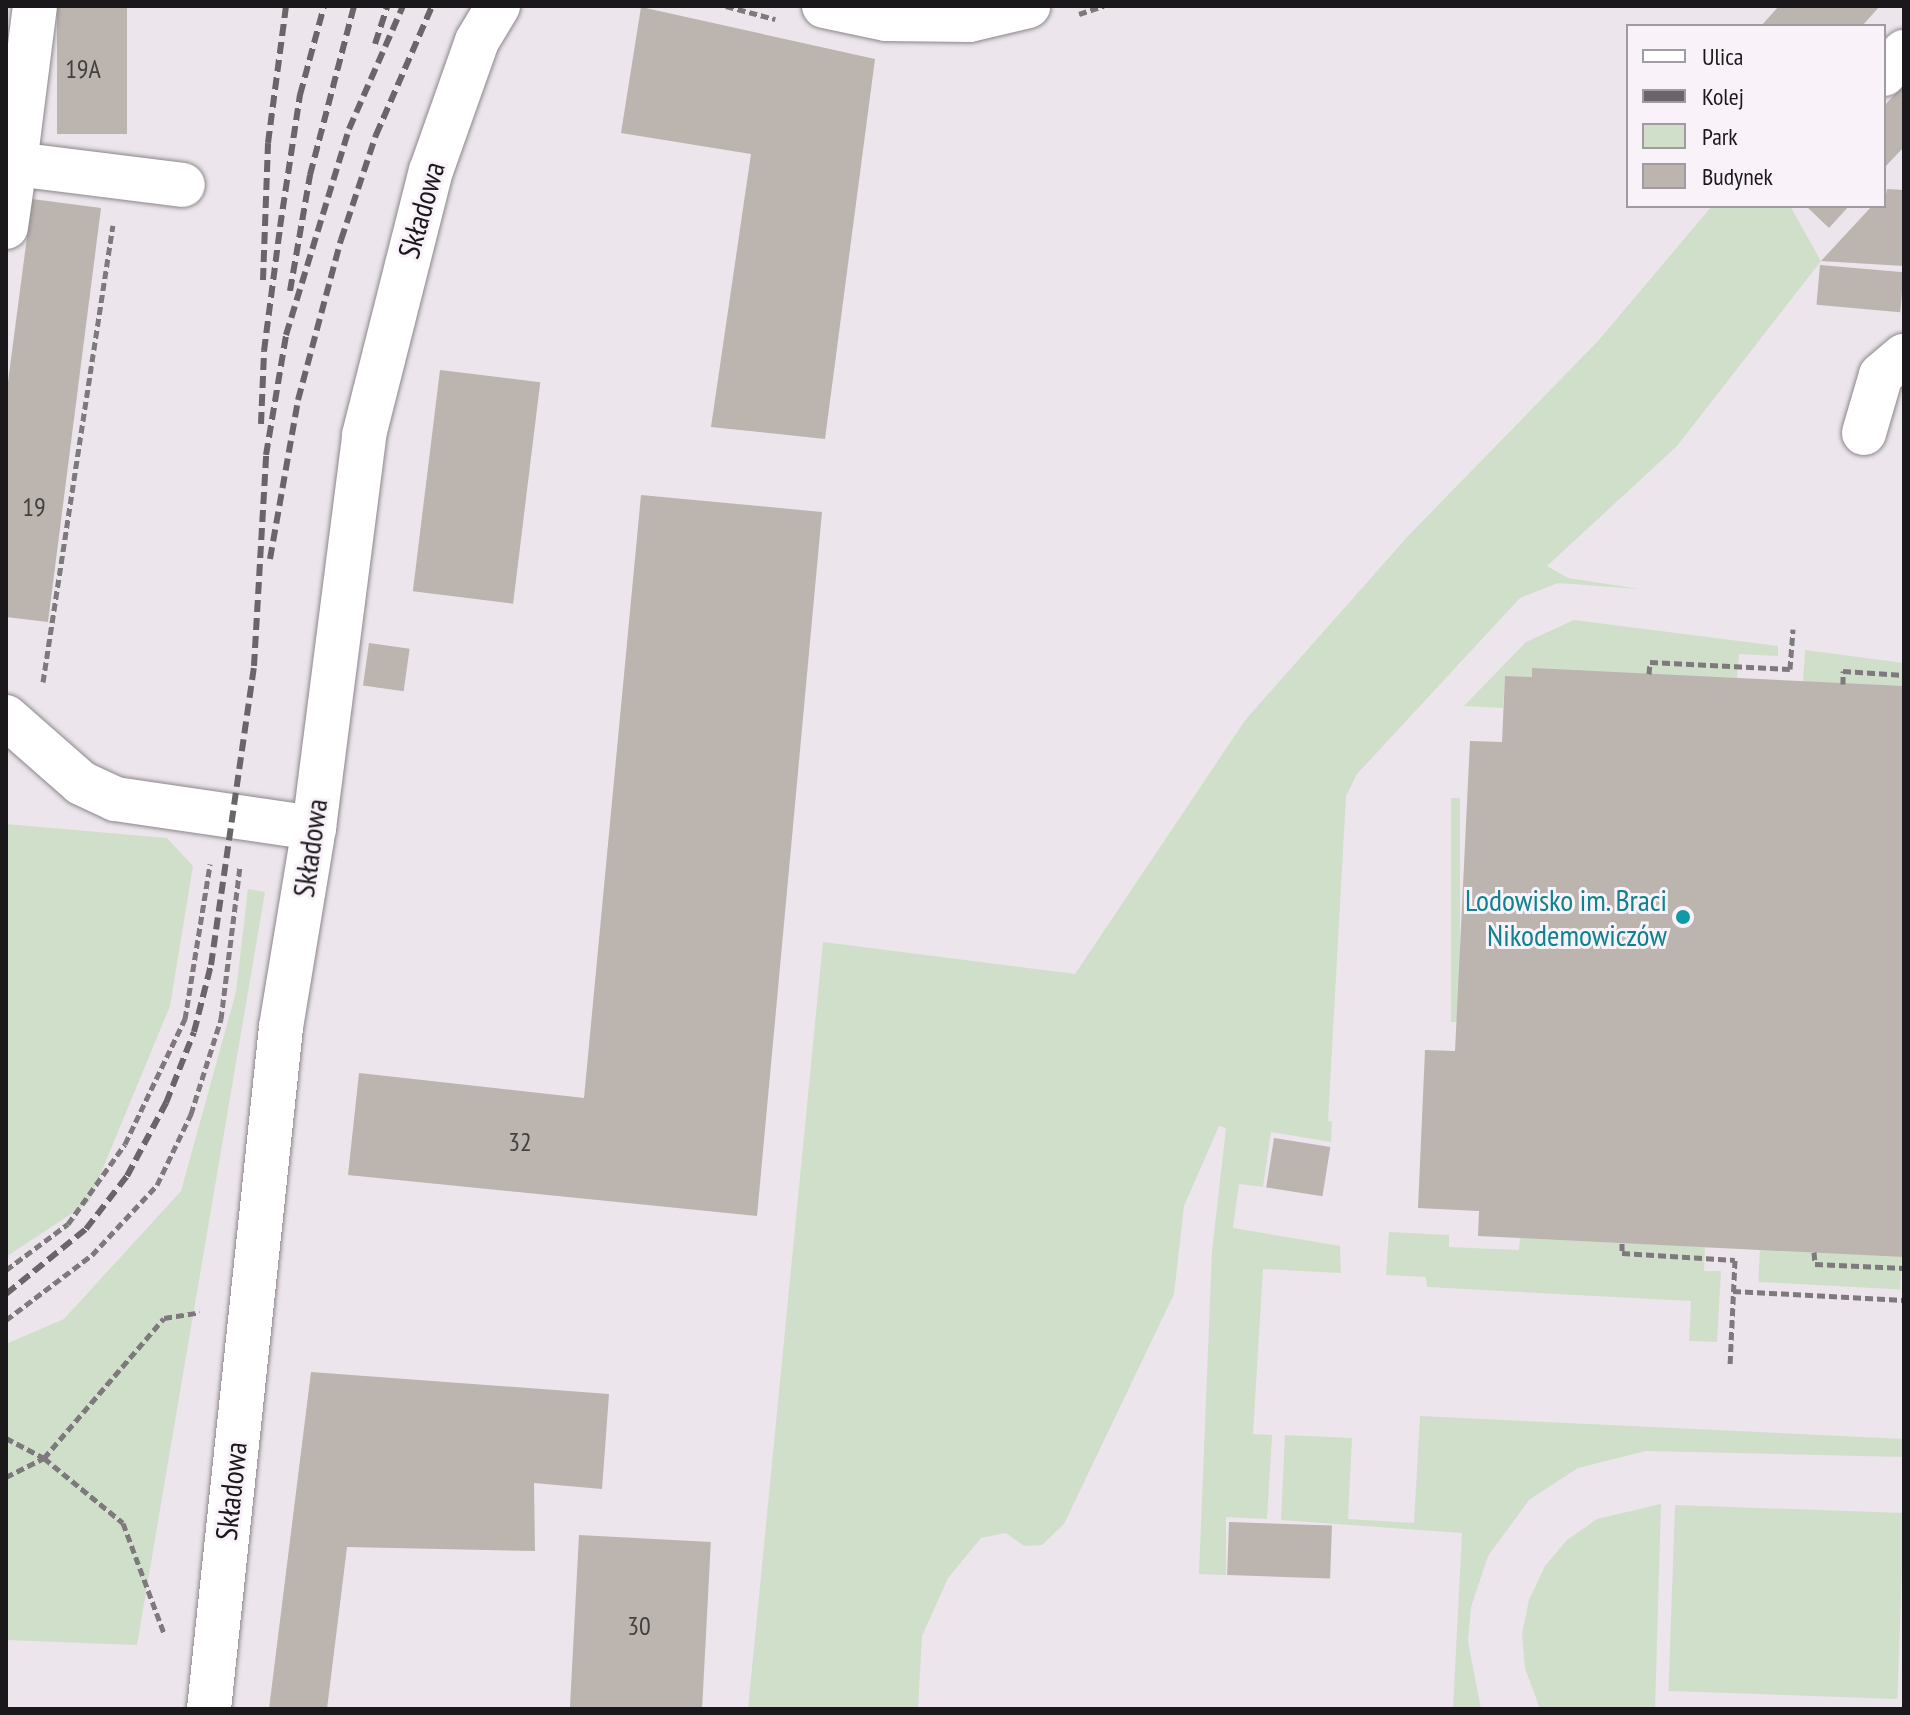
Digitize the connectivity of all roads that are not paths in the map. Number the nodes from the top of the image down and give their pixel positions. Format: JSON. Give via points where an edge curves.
{"nodes":[{"id":1,"x":35,"y":6,"type":"edge"},
{"id":2,"x":498,"y":6,"type":"edge"},
{"id":3,"x":824,"y":6,"type":"edge"},
{"id":4,"x":1028,"y":6,"type":"edge"},
{"id":5,"x":1904,"y":52,"type":"edge"},
{"id":6,"x":1886,"y":72,"type":"edge"},
{"id":7,"x":15,"y":164,"type":"junction"},
{"id":8,"x":183,"y":185,"type":"dead end"},
{"id":9,"x":6,"y":227,"type":"edge"},
{"id":10,"x":1904,"y":356,"type":"edge"},
{"id":11,"x":1864,"y":433,"type":"dead end"},
{"id":12,"x":19,"y":730,"type":"edge"},
{"id":13,"x":314,"y":828,"type":"junction"},
{"id":14,"x":209,"y":1709,"type":"edge"}],
"edges":[{"from":1,"to":7,"type":"street"},
{"from":2,"to":13,"type":"street","name":"Składowa","via":[[477,41],[431,171],[364,435]]},
{"from":3,"to":4,"type":"street","via":[[886,19],[969,20]]},
{"from":5,"to":6,"type":"street"},
{"from":7,"to":8,"type":"street"},
{"from":7,"to":9,"type":"street"},
{"from":10,"to":11,"type":"street","via":[[1881,375]]},
{"from":12,"to":13,"type":"street","via":[[81,783],[115,799]]},
{"from":13,"to":14,"type":"street","name":"Składowa","via":[[281,1027]]}]}
